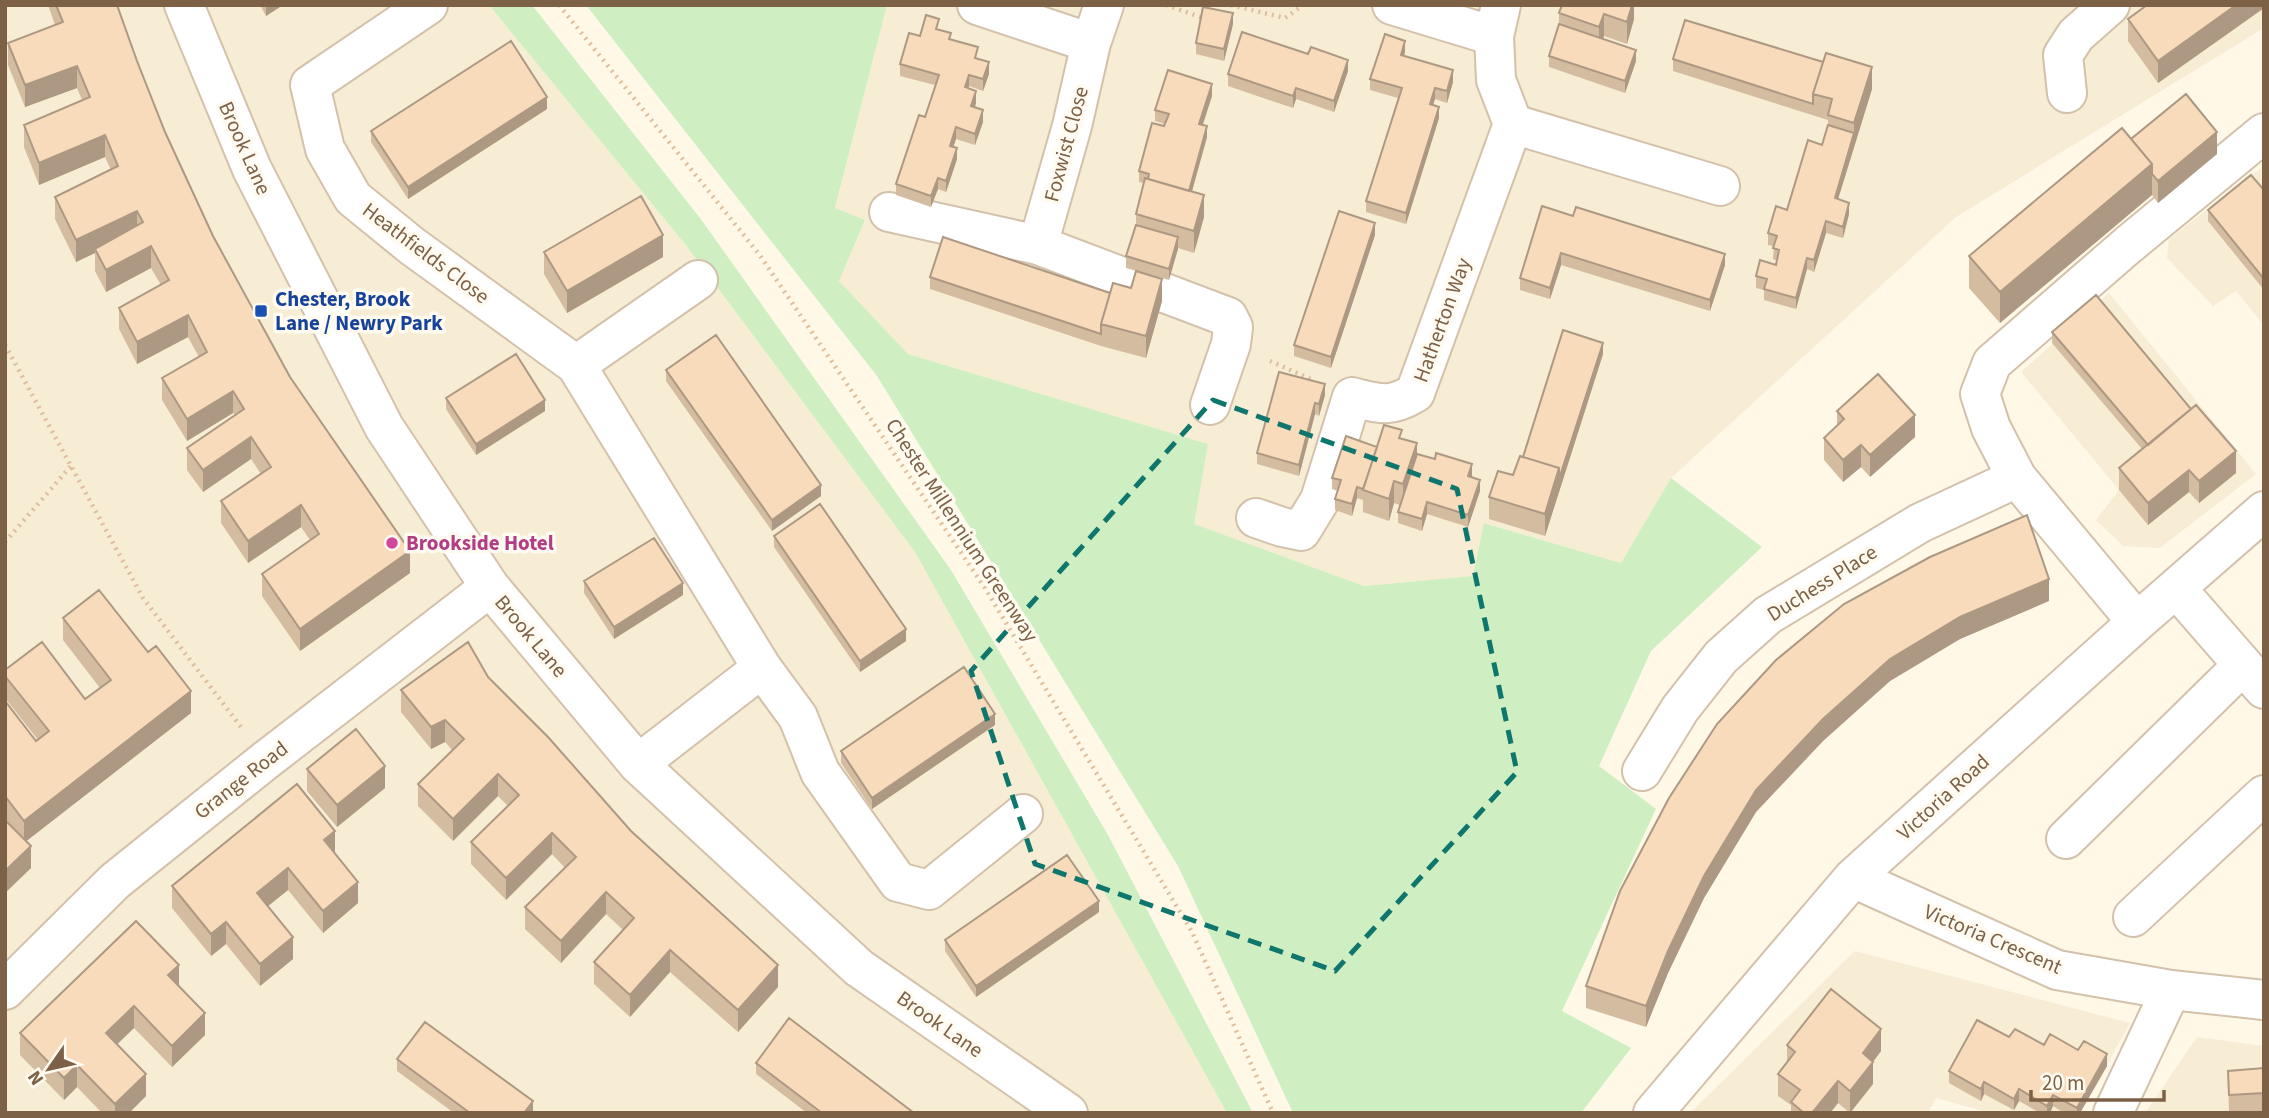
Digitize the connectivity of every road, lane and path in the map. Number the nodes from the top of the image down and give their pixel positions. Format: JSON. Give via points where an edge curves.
{"nodes":[{"id":1,"x":184,"y":5,"type":"edge"},
{"id":2,"x":429,"y":5,"type":"edge"},
{"id":3,"x":559,"y":5,"type":"edge"},
{"id":4,"x":977,"y":5,"type":"edge"},
{"id":5,"x":1104,"y":5,"type":"edge"},
{"id":6,"x":1166,"y":5,"type":"edge"},
{"id":7,"x":1208,"y":5,"type":"edge"},
{"id":8,"x":1231,"y":5,"type":"edge"},
{"id":9,"x":1303,"y":5,"type":"edge"},
{"id":10,"x":1392,"y":5,"type":"edge"},
{"id":11,"x":2110,"y":5,"type":"edge"},
{"id":12,"x":1497,"y":21,"type":"edge"},
{"id":13,"x":1091,"y":43,"type":"junction"},
{"id":14,"x":2067,"y":93,"type":"dead end"},
{"id":15,"x":1513,"y":124,"type":"junction"},
{"id":16,"x":2264,"y":134,"type":"edge"},
{"id":17,"x":1720,"y":186,"type":"dead end"},
{"id":18,"x":889,"y":212,"type":"dead end"},
{"id":19,"x":1038,"y":245,"type":"junction"},
{"id":20,"x":698,"y":280,"type":"dead end"},
{"id":21,"x":1231,"y":344,"type":"junction"},
{"id":22,"x":5,"y":345,"type":"edge"},
{"id":23,"x":576,"y":365,"type":"junction"},
{"id":24,"x":1352,"y":397,"type":"junction"},
{"id":25,"x":1210,"y":405,"type":"dead end"},
{"id":26,"x":71,"y":466,"type":"junction"},
{"id":27,"x":2017,"y":478,"type":"junction"},
{"id":28,"x":2264,"y":511,"type":"edge"},
{"id":29,"x":1256,"y":518,"type":"dead end"},
{"id":30,"x":5,"y":542,"type":"edge"},
{"id":31,"x":490,"y":587,"type":"junction"},
{"id":32,"x":2176,"y":588,"type":"junction"},
{"id":33,"x":2137,"y":622,"type":"junction"},
{"id":34,"x":762,"y":668,"type":"junction"},
{"id":35,"x":2253,"y":678,"type":"edge"},
{"id":36,"x":266,"y":760,"type":"junction"},
{"id":37,"x":638,"y":764,"type":"junction"},
{"id":38,"x":1642,"y":771,"type":"dead end"},
{"id":39,"x":2264,"y":796,"type":"edge"},
{"id":40,"x":1023,"y":814,"type":"dead end"},
{"id":41,"x":2066,"y":839,"type":"dead end"},
{"id":42,"x":1853,"y":878,"type":"junction"},
{"id":43,"x":2133,"y":917,"type":"dead end"},
{"id":44,"x":5,"y":990,"type":"edge"},
{"id":45,"x":2171,"y":990,"type":"junction"},
{"id":46,"x":2264,"y":1000,"type":"edge"},
{"id":47,"x":1068,"y":1113,"type":"edge"},
{"id":48,"x":1273,"y":1113,"type":"edge"},
{"id":49,"x":1653,"y":1113,"type":"edge"},
{"id":50,"x":2113,"y":1113,"type":"edge"}],
"edges":[{"from":1,"to":31,"type":"street","name":"Brook Lane","via":[[252,169],[384,427]]},
{"from":2,"to":23,"type":"street","name":"Heathfields Close","via":[[310,85],[325,149],[354,198]]},
{"from":3,"to":48,"type":"path","name":"Chester Millennium Greenway","via":[[759,254],[985,588],[1192,932]]},
{"from":4,"to":13,"type":"street"},
{"from":5,"to":13,"type":"street","name":"Foxwist Close"},
{"from":6,"to":7,"type":"path","via":[[1203,18]]},
{"from":8,"to":9,"type":"path","via":[[1285,18]]},
{"from":10,"to":12,"type":"street"},
{"from":11,"to":14,"type":"street","via":[[2076,35],[2063,55]]},
{"from":12,"to":15,"type":"street","via":[[1496,79]]},
{"from":13,"to":19,"type":"street","name":"Foxwist Close"},
{"from":15,"to":17,"type":"street"},
{"from":15,"to":24,"type":"street","name":"Hatherton Way","via":[[1415,393],[1397,403]]},
{"from":16,"to":27,"type":"street","via":[[1992,363],[1980,394],[1991,428]]},
{"from":18,"to":19,"type":"street"},
{"from":19,"to":21,"type":"street","via":[[1228,317],[1233,327]]},
{"from":20,"to":23,"type":"street"},
{"from":21,"to":24,"type":"path"},
{"from":21,"to":25,"type":"street"},
{"from":22,"to":26,"type":"path"},
{"from":23,"to":34,"type":"street","name":"Heathfields Close"},
{"from":24,"to":29,"type":"street","via":[[1320,500],[1301,531]]},
{"from":26,"to":30,"type":"path"},
{"from":26,"to":36,"type":"path","via":[[143,598]]},
{"from":27,"to":33,"type":"street"},
{"from":27,"to":38,"type":"street","name":"Duchess Place","via":[[1920,523],[1768,615],[1721,657],[1680,709]]},
{"from":28,"to":32,"type":"street","name":"Victoria Road"},
{"from":31,"to":36,"type":"street","name":"Grange Road"},
{"from":31,"to":37,"type":"street","name":"Brook Lane"},
{"from":32,"to":33,"type":"street","name":"Victoria Road"},
{"from":32,"to":35,"type":"street"},
{"from":33,"to":42,"type":"street","name":"Victoria Road"},
{"from":34,"to":37,"type":"street"},
{"from":34,"to":40,"type":"street","name":"Heathfields Close","via":[[798,717],[820,772],[898,881],[929,890]]},
{"from":35,"to":41,"type":"street"},
{"from":36,"to":44,"type":"street","name":"Grange Road","via":[[115,881]]},
{"from":37,"to":47,"type":"street","name":"Brook Lane","via":[[859,968]]},
{"from":39,"to":43,"type":"street"},
{"from":42,"to":45,"type":"street","name":"Victoria Crescent","via":[[2057,970]]},
{"from":42,"to":49,"type":"street","name":"Victoria Road"},
{"from":45,"to":46,"type":"street","name":"Victoria Crescent"},
{"from":45,"to":50,"type":"street"}]}
